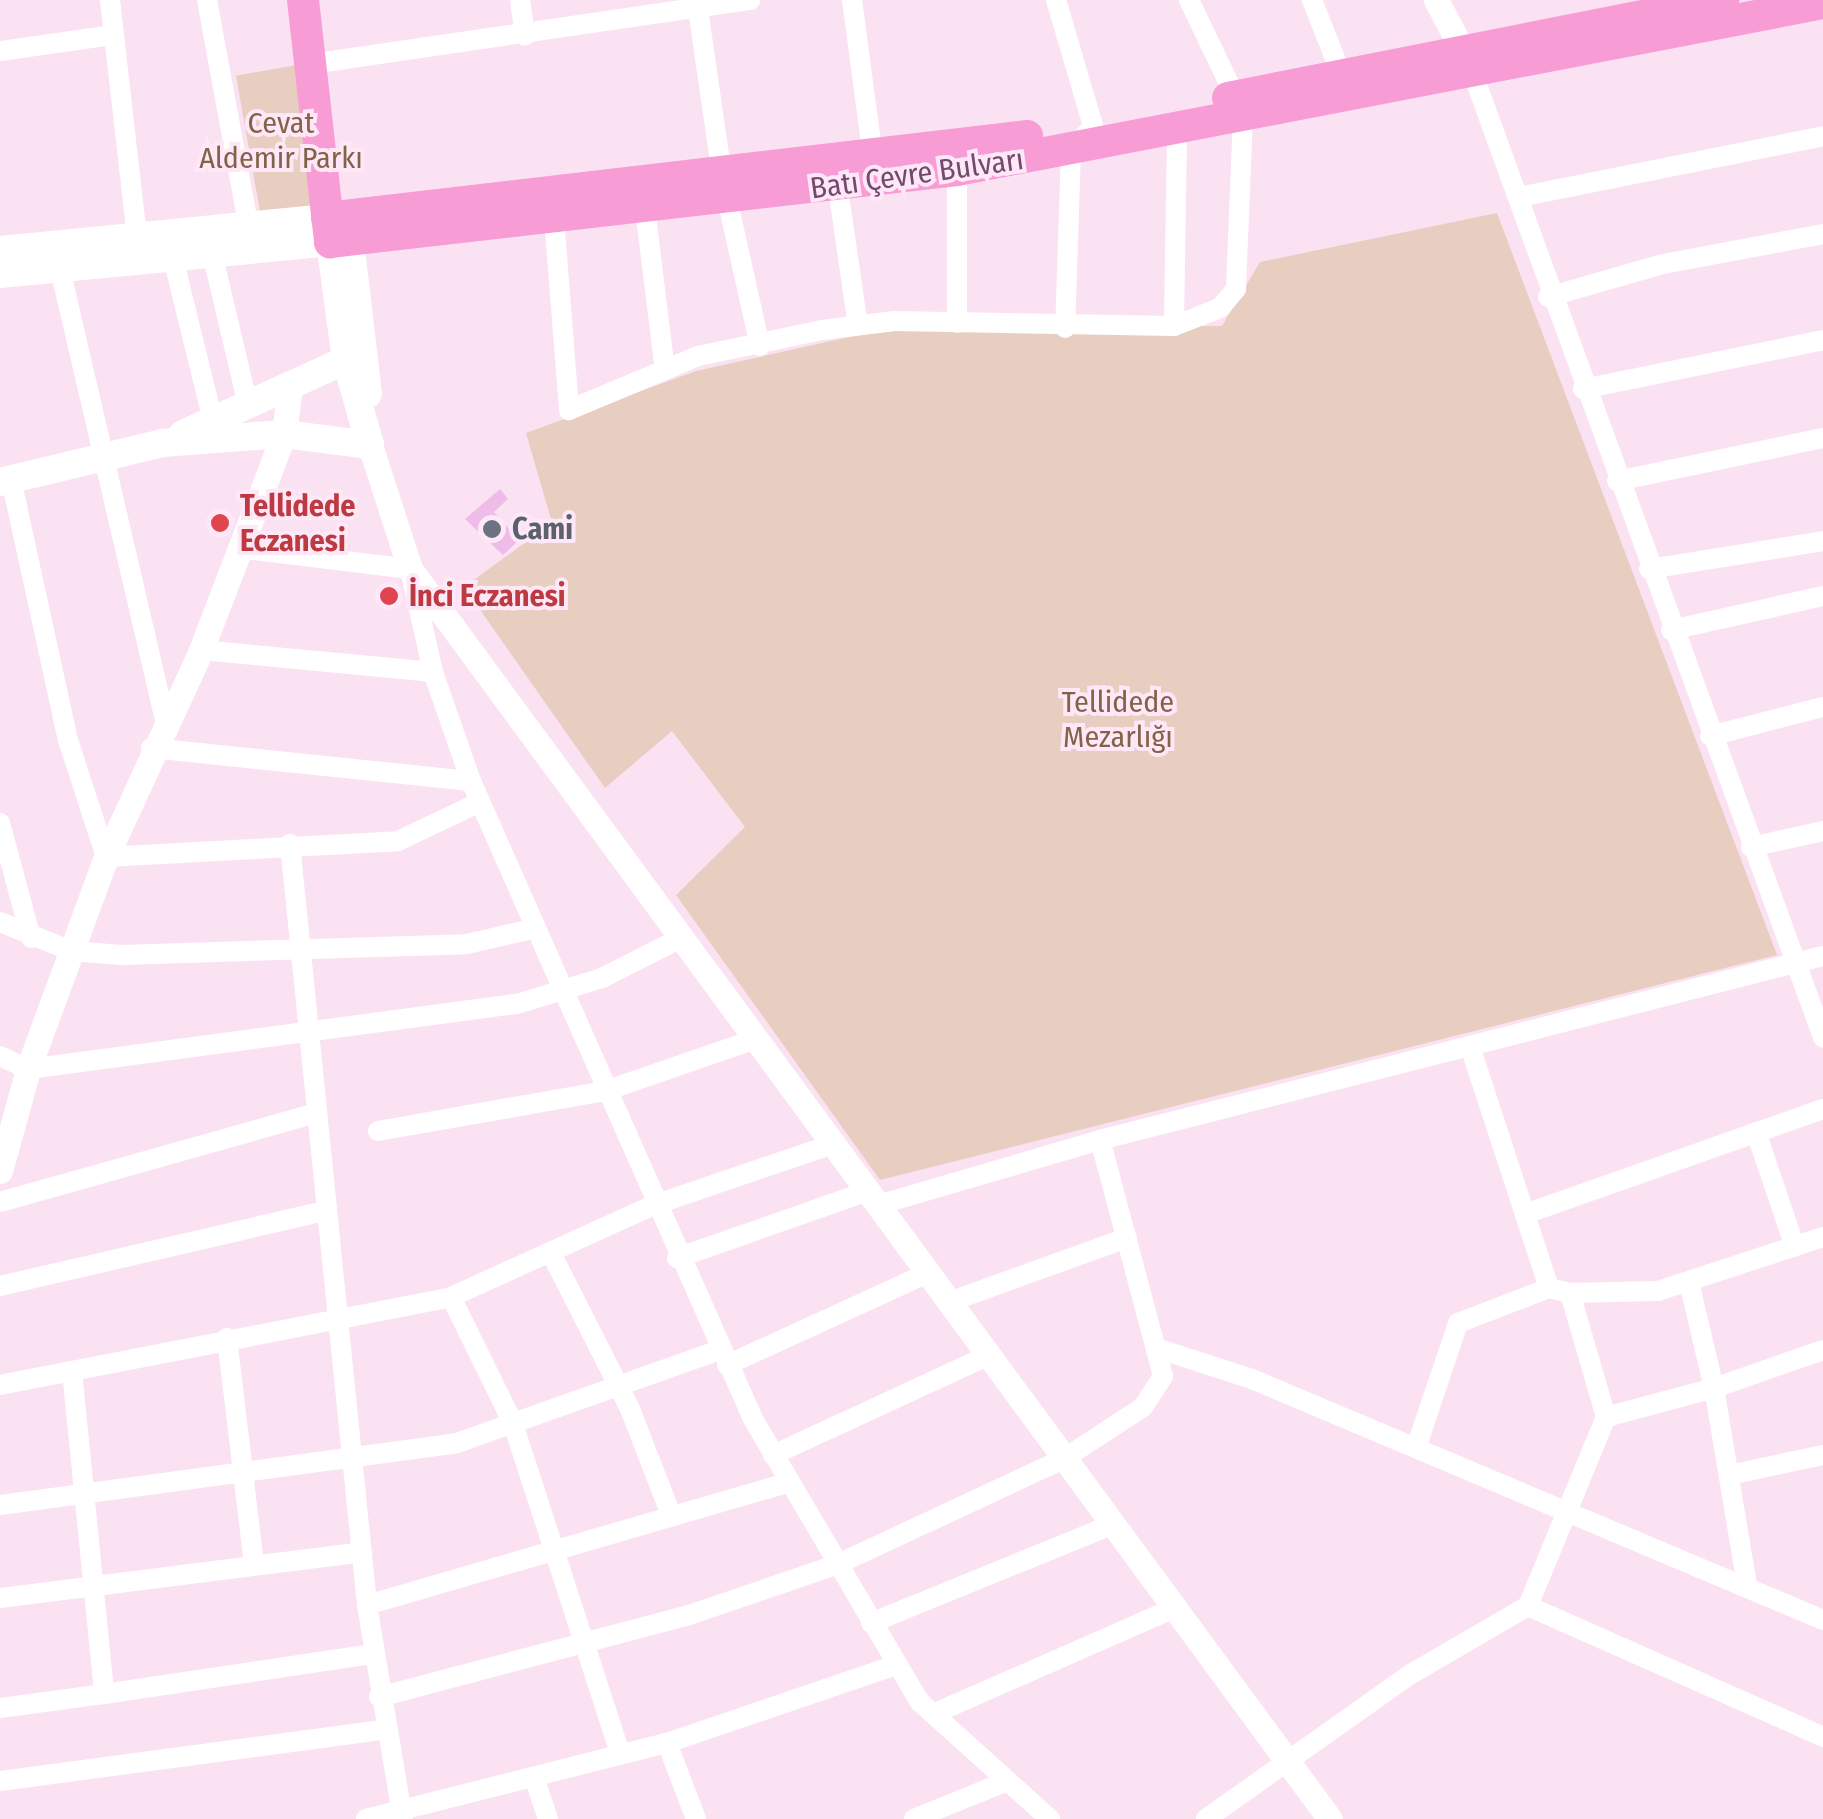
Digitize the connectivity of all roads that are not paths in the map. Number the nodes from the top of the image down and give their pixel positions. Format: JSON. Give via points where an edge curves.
{"nodes":[{"id":1,"x":110,"y":0,"type":"edge"},
{"id":2,"x":206,"y":0,"type":"edge"},
{"id":3,"x":303,"y":0,"type":"edge"},
{"id":4,"x":322,"y":0,"type":"edge"},
{"id":5,"x":520,"y":0,"type":"edge"},
{"id":6,"x":750,"y":0,"type":"edge"},
{"id":7,"x":852,"y":0,"type":"edge"},
{"id":8,"x":1056,"y":0,"type":"edge"},
{"id":9,"x":1189,"y":0,"type":"edge"},
{"id":10,"x":1312,"y":0,"type":"edge"},
{"id":11,"x":1436,"y":0,"type":"edge"},
{"id":12,"x":1450,"y":0,"type":"edge"},
{"id":13,"x":1723,"y":0,"type":"edge"},
{"id":14,"x":1823,"y":3,"type":"edge"},
{"id":15,"x":698,"y":6,"type":"edge"},
{"id":16,"x":112,"y":35,"type":"junction"},
{"id":17,"x":525,"y":36,"type":"junction"},
{"id":18,"x":0,"y":50,"type":"edge"},
{"id":19,"x":320,"y":63,"type":"junction"},
{"id":20,"x":1469,"y":63,"type":"junction"},
{"id":21,"x":1342,"y":76,"type":"junction"},
{"id":22,"x":1239,"y":107,"type":"junction"},
{"id":23,"x":1093,"y":126,"type":"junction"},
{"id":24,"x":1177,"y":130,"type":"junction"},
{"id":25,"x":1823,"y":136,"type":"edge"},
{"id":26,"x":1071,"y":151,"type":"junction"},
{"id":27,"x":873,"y":158,"type":"junction"},
{"id":28,"x":956,"y":170,"type":"junction"},
{"id":29,"x":727,"y":187,"type":"junction"},
{"id":30,"x":838,"y":188,"type":"junction"},
{"id":31,"x":1520,"y":197,"type":"junction"},
{"id":32,"x":644,"y":208,"type":"junction"},
{"id":33,"x":554,"y":218,"type":"junction"},
{"id":34,"x":248,"y":224,"type":"junction"},
{"id":35,"x":338,"y":229,"type":"junction"},
{"id":36,"x":1823,"y":234,"type":"edge"},
{"id":37,"x":137,"y":236,"type":"junction"},
{"id":38,"x":0,"y":250,"type":"edge"},
{"id":39,"x":212,"y":253,"type":"junction"},
{"id":40,"x":173,"y":258,"type":"junction"},
{"id":41,"x":60,"y":268,"type":"junction"},
{"id":42,"x":0,"y":274,"type":"edge"},
{"id":43,"x":1548,"y":297,"type":"junction"},
{"id":44,"x":957,"y":323,"type":"junction"},
{"id":45,"x":858,"y":326,"type":"junction"},
{"id":46,"x":1174,"y":326,"type":"junction"},
{"id":47,"x":1066,"y":328,"type":"junction"},
{"id":48,"x":1823,"y":340,"type":"edge"},
{"id":49,"x":760,"y":346,"type":"junction"},
{"id":50,"x":355,"y":356,"type":"junction"},
{"id":51,"x":665,"y":370,"type":"junction"},
{"id":52,"x":290,"y":386,"type":"junction"},
{"id":53,"x":1582,"y":389,"type":"junction"},
{"id":54,"x":248,"y":405,"type":"junction"},
{"id":55,"x":213,"y":421,"type":"junction"},
{"id":56,"x":284,"y":434,"type":"junction"},
{"id":57,"x":1823,"y":438,"type":"edge"},
{"id":58,"x":163,"y":443,"type":"junction"},
{"id":59,"x":370,"y":445,"type":"junction"},
{"id":60,"x":106,"y":454,"type":"junction"},
{"id":61,"x":5,"y":480,"type":"edge"},
{"id":62,"x":1617,"y":480,"type":"junction"},
{"id":63,"x":1823,"y":541,"type":"edge"},
{"id":64,"x":240,"y":548,"type":"junction"},
{"id":65,"x":1649,"y":569,"type":"junction"},
{"id":66,"x":410,"y":570,"type":"junction"},
{"id":67,"x":1823,"y":596,"type":"edge"},
{"id":68,"x":1671,"y":630,"type":"junction"},
{"id":69,"x":201,"y":650,"type":"junction"},
{"id":70,"x":433,"y":672,"type":"junction"},
{"id":71,"x":1823,"y":707,"type":"edge"},
{"id":72,"x":164,"y":718,"type":"junction"},
{"id":73,"x":1710,"y":736,"type":"junction"},
{"id":74,"x":151,"y":748,"type":"junction"},
{"id":75,"x":471,"y":781,"type":"junction"},
{"id":76,"x":480,"y":802,"type":"junction"},
{"id":77,"x":0,"y":823,"type":"edge"},
{"id":78,"x":1823,"y":831,"type":"edge"},
{"id":79,"x":290,"y":844,"type":"junction"},
{"id":80,"x":1751,"y":847,"type":"junction"},
{"id":81,"x":106,"y":857,"type":"junction"},
{"id":82,"x":0,"y":922,"type":"edge"},
{"id":83,"x":532,"y":929,"type":"junction"},
{"id":84,"x":31,"y":938,"type":"junction"},
{"id":85,"x":681,"y":938,"type":"junction"},
{"id":86,"x":302,"y":948,"type":"junction"},
{"id":87,"x":72,"y":951,"type":"junction"},
{"id":88,"x":1823,"y":956,"type":"edge"},
{"id":89,"x":1796,"y":963,"type":"junction"},
{"id":90,"x":561,"y":990,"type":"junction"},
{"id":91,"x":306,"y":1034,"type":"junction"},
{"id":92,"x":1823,"y":1037,"type":"edge"},
{"id":93,"x":756,"y":1039,"type":"junction"},
{"id":94,"x":1470,"y":1046,"type":"junction"},
{"id":95,"x":0,"y":1056,"type":"edge"},
{"id":96,"x":28,"y":1069,"type":"junction"},
{"id":97,"x":604,"y":1091,"type":"junction"},
{"id":98,"x":1823,"y":1109,"type":"edge"},
{"id":99,"x":316,"y":1114,"type":"junction"},
{"id":100,"x":378,"y":1131,"type":"dead end"},
{"id":101,"x":1756,"y":1132,"type":"junction"},
{"id":102,"x":1100,"y":1140,"type":"junction"},
{"id":103,"x":833,"y":1144,"type":"junction"},
{"id":104,"x":0,"y":1171,"type":"edge"},
{"id":105,"x":873,"y":1198,"type":"junction"},
{"id":106,"x":0,"y":1202,"type":"edge"},
{"id":107,"x":654,"y":1206,"type":"junction"},
{"id":108,"x":326,"y":1212,"type":"junction"},
{"id":109,"x":1525,"y":1214,"type":"junction"},
{"id":110,"x":1823,"y":1237,"type":"edge"},
{"id":111,"x":1126,"y":1238,"type":"junction"},
{"id":112,"x":1795,"y":1247,"type":"junction"},
{"id":113,"x":551,"y":1253,"type":"junction"},
{"id":114,"x":677,"y":1258,"type":"junction"},
{"id":115,"x":928,"y":1273,"type":"junction"},
{"id":116,"x":1689,"y":1282,"type":"junction"},
{"id":117,"x":0,"y":1286,"type":"edge"},
{"id":118,"x":1559,"y":1290,"type":"junction"},
{"id":119,"x":451,"y":1297,"type":"junction"},
{"id":120,"x":949,"y":1302,"type":"junction"},
{"id":121,"x":338,"y":1322,"type":"junction"},
{"id":122,"x":227,"y":1338,"type":"junction"},
{"id":123,"x":1156,"y":1348,"type":"junction"},
{"id":124,"x":1823,"y":1350,"type":"edge"},
{"id":125,"x":989,"y":1355,"type":"junction"},
{"id":126,"x":723,"y":1357,"type":"junction"},
{"id":127,"x":72,"y":1371,"type":"junction"},
{"id":128,"x":617,"y":1384,"type":"junction"},
{"id":129,"x":0,"y":1386,"type":"edge"},
{"id":130,"x":1714,"y":1388,"type":"junction"},
{"id":131,"x":1606,"y":1417,"type":"junction"},
{"id":132,"x":513,"y":1423,"type":"junction"},
{"id":133,"x":1416,"y":1448,"type":"junction"},
{"id":134,"x":773,"y":1455,"type":"junction"},
{"id":135,"x":1823,"y":1455,"type":"edge"},
{"id":136,"x":354,"y":1458,"type":"junction"},
{"id":137,"x":1065,"y":1458,"type":"junction"},
{"id":138,"x":248,"y":1473,"type":"junction"},
{"id":139,"x":1728,"y":1475,"type":"junction"},
{"id":140,"x":788,"y":1483,"type":"junction"},
{"id":141,"x":86,"y":1495,"type":"junction"},
{"id":142,"x":0,"y":1505,"type":"edge"},
{"id":143,"x":670,"y":1512,"type":"junction"},
{"id":144,"x":1569,"y":1513,"type":"junction"},
{"id":145,"x":1113,"y":1524,"type":"junction"},
{"id":146,"x":556,"y":1548,"type":"junction"},
{"id":147,"x":362,"y":1552,"type":"junction"},
{"id":148,"x":254,"y":1564,"type":"junction"},
{"id":149,"x":836,"y":1565,"type":"junction"},
{"id":150,"x":94,"y":1583,"type":"junction"},
{"id":151,"x":1747,"y":1585,"type":"junction"},
{"id":152,"x":0,"y":1598,"type":"edge"},
{"id":153,"x":366,"y":1605,"type":"junction"},
{"id":154,"x":1528,"y":1606,"type":"junction"},
{"id":155,"x":1175,"y":1608,"type":"junction"},
{"id":156,"x":1823,"y":1620,"type":"edge"},
{"id":157,"x":870,"y":1623,"type":"junction"},
{"id":158,"x":585,"y":1638,"type":"junction"},
{"id":159,"x":373,"y":1654,"type":"junction"},
{"id":160,"x":896,"y":1665,"type":"junction"},
{"id":161,"x":104,"y":1694,"type":"junction"},
{"id":162,"x":379,"y":1697,"type":"junction"},
{"id":163,"x":0,"y":1708,"type":"edge"},
{"id":164,"x":933,"y":1714,"type":"junction"},
{"id":165,"x":383,"y":1730,"type":"junction"},
{"id":166,"x":1823,"y":1737,"type":"edge"},
{"id":167,"x":667,"y":1744,"type":"junction"},
{"id":168,"x":620,"y":1753,"type":"junction"},
{"id":169,"x":1287,"y":1760,"type":"junction"},
{"id":170,"x":534,"y":1777,"type":"junction"},
{"id":171,"x":1007,"y":1780,"type":"junction"},
{"id":172,"x":0,"y":1781,"type":"edge"},
{"id":173,"x":402,"y":1814,"type":"edge"},
{"id":174,"x":366,"y":1819,"type":"edge"},
{"id":175,"x":548,"y":1819,"type":"edge"},
{"id":176,"x":696,"y":1819,"type":"edge"},
{"id":177,"x":914,"y":1819,"type":"edge"},
{"id":178,"x":1050,"y":1819,"type":"edge"},
{"id":179,"x":1206,"y":1819,"type":"edge"},
{"id":180,"x":1330,"y":1819,"type":"edge"}],
"edges":[{"from":1,"to":16,"type":"street"},
{"from":2,"to":34,"type":"street"},
{"from":3,"to":19,"type":"main road"},
{"from":4,"to":19,"type":"main road"},
{"from":5,"to":17,"type":"street"},
{"from":6,"to":15,"type":"street"},
{"from":7,"to":27,"type":"street"},
{"from":8,"to":23,"type":"street"},
{"from":9,"to":22,"type":"street"},
{"from":10,"to":21,"type":"street"},
{"from":11,"to":20,"type":"street"},
{"from":12,"to":20,"type":"street"},
{"from":13,"to":20,"type":"main road","name":"Batı Çevre Bulvarı"},
{"from":14,"to":20,"type":"main road","name":"Batı Çevre Bulvarı"},
{"from":15,"to":17,"type":"street"},
{"from":15,"to":29,"type":"street"},
{"from":16,"to":18,"type":"street"},
{"from":16,"to":37,"type":"street"},
{"from":17,"to":19,"type":"street"},
{"from":19,"to":35,"type":"main road"},
{"from":20,"to":21,"type":"main road","name":"Batı Çevre Bulvarı"},
{"from":20,"to":22,"type":"main road","name":"Batı Çevre Bulvarı"},
{"from":20,"to":31,"type":"street"},
{"from":21,"to":22,"type":"main road","name":"Batı Çevre Bulvarı"},
{"from":22,"to":23,"type":"main road","name":"Batı Çevre Bulvarı"},
{"from":22,"to":24,"type":"main road","name":"Batı Çevre Bulvarı"},
{"from":22,"to":46,"type":"street","via":[[1236,289],[1220,308]]},
{"from":23,"to":26,"type":"street"},
{"from":23,"to":27,"type":"main road","name":"Batı Çevre Bulvarı"},
{"from":24,"to":26,"type":"main road","name":"Batı Çevre Bulvarı"},
{"from":24,"to":46,"type":"street"},
{"from":25,"to":31,"type":"street"},
{"from":26,"to":28,"type":"main road","name":"Batı Çevre Bulvarı"},
{"from":26,"to":47,"type":"street"},
{"from":27,"to":29,"type":"main road","name":"Batı Çevre Bulvarı"},
{"from":28,"to":30,"type":"main road","name":"Batı Çevre Bulvarı"},
{"from":28,"to":44,"type":"street"},
{"from":29,"to":30,"type":"main road","name":"Batı Çevre Bulvarı"},
{"from":29,"to":32,"type":"main road","name":"Batı Çevre Bulvarı"},
{"from":29,"to":35,"type":"main road","name":"Batı Çevre Bulvarı"},
{"from":29,"to":49,"type":"street"},
{"from":30,"to":45,"type":"street"},
{"from":31,"to":43,"type":"street"},
{"from":32,"to":33,"type":"main road","name":"Batı Çevre Bulvarı"},
{"from":32,"to":51,"type":"street"},
{"from":33,"to":35,"type":"main road","name":"Batı Çevre Bulvarı"},
{"from":33,"to":51,"type":"street","via":[[569,410]]},
{"from":34,"to":35,"type":"main road","name":"Batı Çevre Bulvarı"},
{"from":34,"to":37,"type":"main road","name":"Batı Çevre Bulvarı"},
{"from":35,"to":39,"type":"main road","name":"Batı Çevre Bulvarı"},
{"from":35,"to":50,"type":"main road"},
{"from":36,"to":43,"type":"street","via":[[1663,264]]},
{"from":37,"to":38,"type":"main road","name":"Batı Çevre Bulvarı"},
{"from":39,"to":40,"type":"main road","name":"Batı Çevre Bulvarı"},
{"from":39,"to":54,"type":"street"},
{"from":40,"to":41,"type":"main road","name":"Batı Çevre Bulvarı"},
{"from":40,"to":55,"type":"street"},
{"from":41,"to":42,"type":"main road","name":"Batı Çevre Bulvarı"},
{"from":41,"to":60,"type":"street"},
{"from":43,"to":53,"type":"street"},
{"from":44,"to":45,"type":"street"},
{"from":44,"to":47,"type":"street"},
{"from":45,"to":49,"type":"street"},
{"from":46,"to":47,"type":"street"},
{"from":48,"to":53,"type":"street"},
{"from":49,"to":51,"type":"street"},
{"from":50,"to":52,"type":"main road"},
{"from":50,"to":59,"type":"main road"},
{"from":52,"to":54,"type":"main road"},
{"from":52,"to":56,"type":"street"},
{"from":53,"to":62,"type":"street"},
{"from":54,"to":55,"type":"main road"},
{"from":55,"to":58,"type":"main road"},
{"from":56,"to":58,"type":"main road"},
{"from":56,"to":59,"type":"main road"},
{"from":56,"to":64,"type":"street"},
{"from":57,"to":62,"type":"street"},
{"from":58,"to":60,"type":"main road"},
{"from":59,"to":66,"type":"street"},
{"from":60,"to":61,"type":"main road"},
{"from":60,"to":72,"type":"street"},
{"from":61,"to":81,"type":"street","via":[[68,740]]},
{"from":62,"to":65,"type":"street"},
{"from":63,"to":65,"type":"street"},
{"from":64,"to":66,"type":"street"},
{"from":64,"to":69,"type":"street"},
{"from":65,"to":68,"type":"street"},
{"from":66,"to":70,"type":"street"},
{"from":66,"to":85,"type":"street"},
{"from":67,"to":68,"type":"street"},
{"from":68,"to":73,"type":"street"},
{"from":69,"to":70,"type":"street"},
{"from":69,"to":72,"type":"street"},
{"from":70,"to":75,"type":"street"},
{"from":71,"to":73,"type":"street"},
{"from":72,"to":74,"type":"street"},
{"from":73,"to":80,"type":"street"},
{"from":74,"to":75,"type":"street"},
{"from":74,"to":81,"type":"street"},
{"from":75,"to":76,"type":"street"},
{"from":76,"to":79,"type":"street","via":[[398,841]]},
{"from":76,"to":83,"type":"street"},
{"from":77,"to":84,"type":"street"},
{"from":78,"to":80,"type":"street"},
{"from":79,"to":81,"type":"street"},
{"from":79,"to":86,"type":"street"},
{"from":80,"to":89,"type":"street"},
{"from":81,"to":87,"type":"street"},
{"from":82,"to":84,"type":"street"},
{"from":83,"to":86,"type":"street","via":[[467,944]]},
{"from":83,"to":90,"type":"street"},
{"from":84,"to":87,"type":"street"},
{"from":85,"to":90,"type":"street"},
{"from":85,"to":93,"type":"street"},
{"from":86,"to":87,"type":"street"},
{"from":86,"to":91,"type":"street"},
{"from":87,"to":96,"type":"street"},
{"from":88,"to":89,"type":"street"},
{"from":89,"to":92,"type":"street"},
{"from":89,"to":94,"type":"street"},
{"from":90,"to":91,"type":"street","via":[[518,1004]]},
{"from":90,"to":97,"type":"street"},
{"from":91,"to":96,"type":"street"},
{"from":91,"to":99,"type":"street"},
{"from":93,"to":97,"type":"street"},
{"from":93,"to":103,"type":"street"},
{"from":94,"to":102,"type":"street"},
{"from":94,"to":109,"type":"street"},
{"from":95,"to":96,"type":"street"},
{"from":96,"to":104,"type":"street"},
{"from":97,"to":100,"type":"street"},
{"from":97,"to":107,"type":"street"},
{"from":98,"to":101,"type":"street"},
{"from":99,"to":106,"type":"street"},
{"from":99,"to":108,"type":"street"},
{"from":101,"to":109,"type":"street"},
{"from":101,"to":112,"type":"street"},
{"from":102,"to":105,"type":"street"},
{"from":102,"to":111,"type":"street"},
{"from":103,"to":105,"type":"street"},
{"from":103,"to":107,"type":"street"},
{"from":105,"to":114,"type":"street"},
{"from":105,"to":115,"type":"street"},
{"from":107,"to":113,"type":"street"},
{"from":107,"to":114,"type":"street"},
{"from":108,"to":117,"type":"street"},
{"from":108,"to":121,"type":"street"},
{"from":109,"to":118,"type":"street"},
{"from":110,"to":112,"type":"street"},
{"from":111,"to":120,"type":"street"},
{"from":111,"to":123,"type":"street"},
{"from":112,"to":116,"type":"street"},
{"from":113,"to":119,"type":"street"},
{"from":113,"to":128,"type":"street"},
{"from":114,"to":126,"type":"street"},
{"from":115,"to":120,"type":"street"},
{"from":115,"to":126,"type":"street"},
{"from":116,"to":118,"type":"street","via":[[1658,1291]]},
{"from":116,"to":130,"type":"street"},
{"from":118,"to":131,"type":"street"},
{"from":118,"to":133,"type":"street","via":[[1458,1323]]},
{"from":119,"to":121,"type":"street"},
{"from":119,"to":132,"type":"street"},
{"from":120,"to":125,"type":"street"},
{"from":121,"to":122,"type":"street"},
{"from":121,"to":136,"type":"street"},
{"from":122,"to":127,"type":"street"},
{"from":122,"to":138,"type":"street"},
{"from":123,"to":133,"type":"street"},
{"from":123,"to":137,"type":"street","via":[[1163,1376],[1144,1407]]},
{"from":124,"to":130,"type":"street"},
{"from":125,"to":134,"type":"street"},
{"from":125,"to":137,"type":"street"},
{"from":126,"to":128,"type":"street"},
{"from":126,"to":134,"type":"street"},
{"from":127,"to":129,"type":"street"},
{"from":127,"to":141,"type":"street"},
{"from":128,"to":132,"type":"street"},
{"from":128,"to":143,"type":"street"},
{"from":130,"to":131,"type":"street"},
{"from":130,"to":139,"type":"street"},
{"from":131,"to":144,"type":"street"},
{"from":132,"to":136,"type":"street","via":[[457,1443]]},
{"from":132,"to":146,"type":"street"},
{"from":133,"to":144,"type":"street"},
{"from":134,"to":140,"type":"street"},
{"from":135,"to":139,"type":"street"},
{"from":136,"to":138,"type":"street"},
{"from":136,"to":147,"type":"street"},
{"from":137,"to":145,"type":"street"},
{"from":137,"to":149,"type":"street"},
{"from":138,"to":141,"type":"street"},
{"from":138,"to":148,"type":"street"},
{"from":139,"to":151,"type":"street"},
{"from":140,"to":143,"type":"street"},
{"from":140,"to":149,"type":"street"},
{"from":141,"to":142,"type":"street"},
{"from":141,"to":150,"type":"street"},
{"from":143,"to":146,"type":"street"},
{"from":144,"to":151,"type":"street"},
{"from":144,"to":154,"type":"street"},
{"from":145,"to":155,"type":"street"},
{"from":145,"to":157,"type":"street"},
{"from":146,"to":153,"type":"street"},
{"from":146,"to":158,"type":"street"},
{"from":147,"to":148,"type":"street"},
{"from":147,"to":153,"type":"street"},
{"from":148,"to":150,"type":"street"},
{"from":149,"to":157,"type":"street"},
{"from":149,"to":158,"type":"street","via":[[689,1615]]},
{"from":150,"to":152,"type":"street"},
{"from":150,"to":161,"type":"street"},
{"from":151,"to":156,"type":"street"},
{"from":153,"to":159,"type":"street"},
{"from":154,"to":166,"type":"street"},
{"from":154,"to":169,"type":"street"},
{"from":155,"to":164,"type":"street"},
{"from":155,"to":169,"type":"street"},
{"from":157,"to":160,"type":"street"},
{"from":158,"to":162,"type":"street"},
{"from":158,"to":168,"type":"street"},
{"from":159,"to":161,"type":"street"},
{"from":159,"to":162,"type":"street"},
{"from":160,"to":164,"type":"street"},
{"from":160,"to":167,"type":"street"},
{"from":161,"to":163,"type":"street"},
{"from":162,"to":165,"type":"street"},
{"from":164,"to":171,"type":"street"},
{"from":165,"to":172,"type":"street"},
{"from":165,"to":173,"type":"street"},
{"from":167,"to":168,"type":"street"},
{"from":167,"to":176,"type":"street"},
{"from":168,"to":170,"type":"street"},
{"from":169,"to":179,"type":"street"},
{"from":169,"to":180,"type":"street"},
{"from":170,"to":173,"type":"street"},
{"from":170,"to":175,"type":"street"},
{"from":171,"to":177,"type":"street"},
{"from":171,"to":178,"type":"street"},
{"from":173,"to":174,"type":"street"}]}
